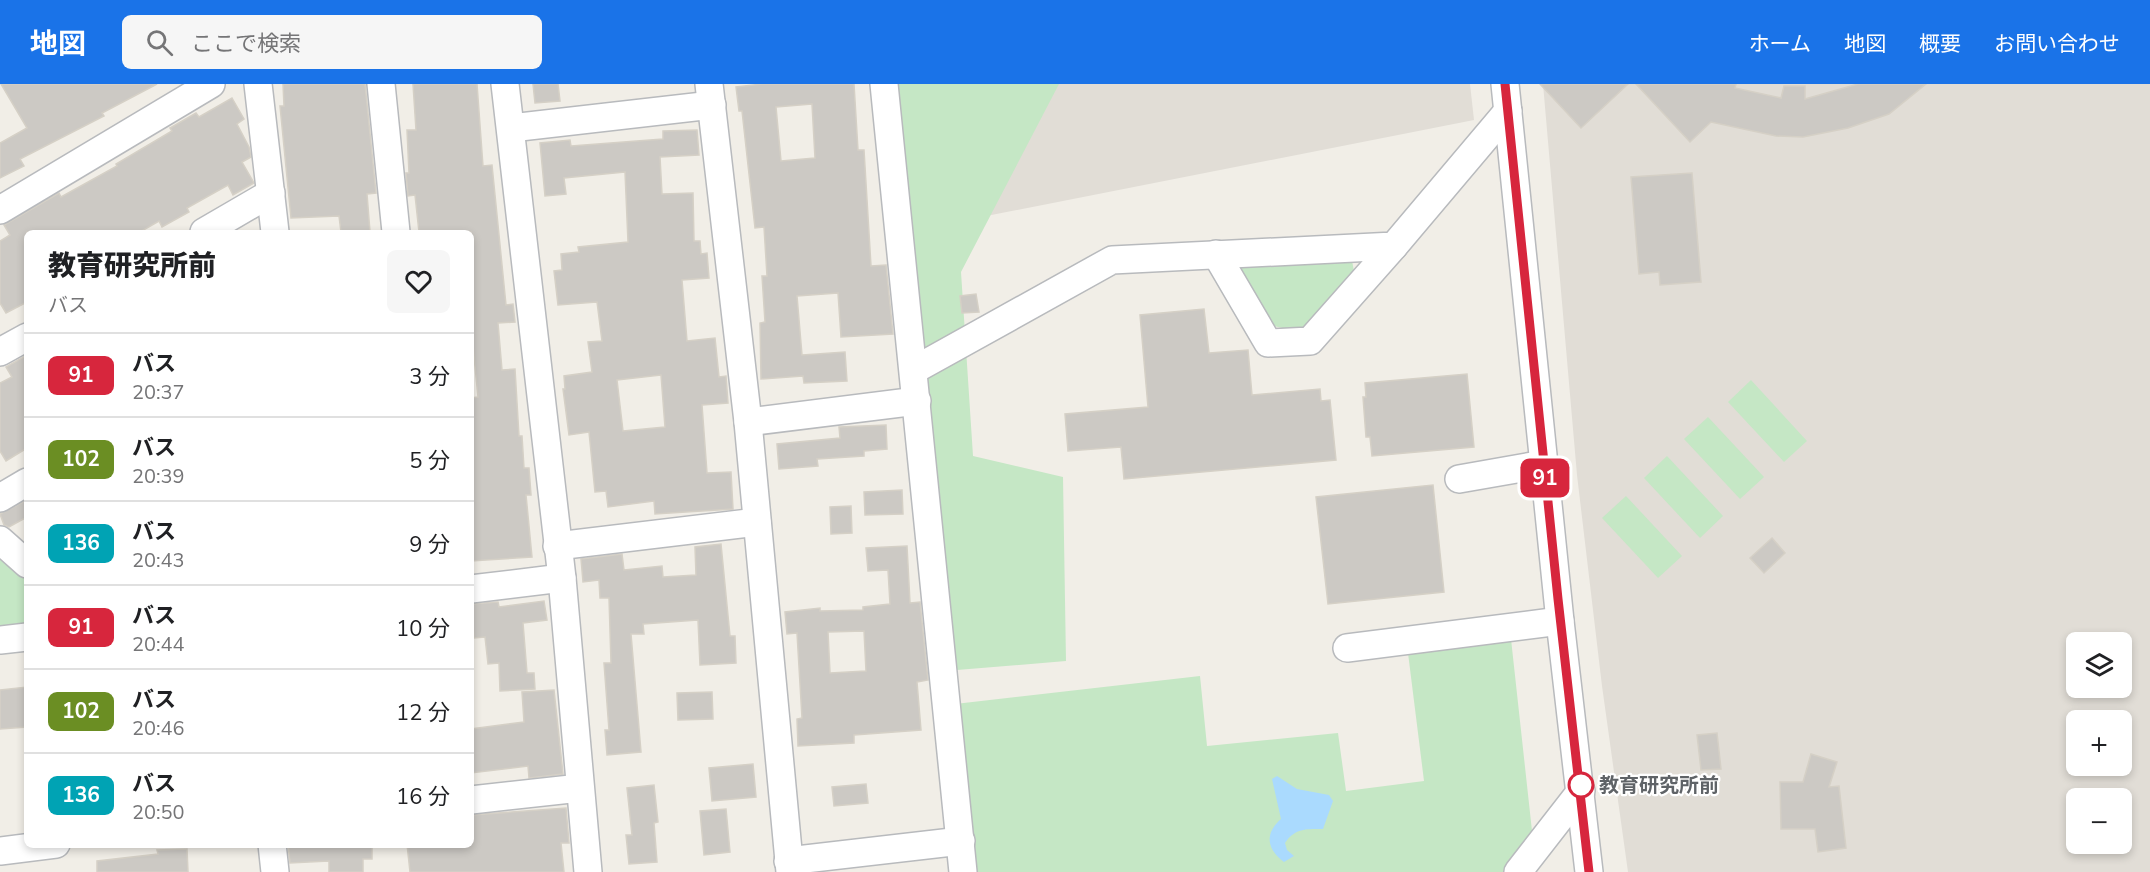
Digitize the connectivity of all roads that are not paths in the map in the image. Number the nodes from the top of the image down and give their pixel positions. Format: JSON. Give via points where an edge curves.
{"nodes":[{"id":1,"x":211,"y":84,"type":"edge"},
{"id":2,"x":258,"y":84,"type":"edge"},
{"id":3,"x":381,"y":84,"type":"edge"},
{"id":4,"x":505,"y":84,"type":"edge"},
{"id":5,"x":884,"y":84,"type":"edge"},
{"id":6,"x":1505,"y":84,"type":"edge"},
{"id":7,"x":710,"y":95,"type":"edge"},
{"id":8,"x":1508,"y":111,"type":"junction"},
{"id":9,"x":511,"y":128,"type":"junction"},
{"id":10,"x":271,"y":193,"type":"junction"},
{"id":11,"x":0,"y":210,"type":"edge"},
{"id":12,"x":207,"y":230,"type":"edge"},
{"id":13,"x":275,"y":230,"type":"edge"},
{"id":14,"x":396,"y":230,"type":"edge"},
{"id":15,"x":1394,"y":246,"type":"junction"},
{"id":16,"x":1215,"y":254,"type":"junction"},
{"id":17,"x":24,"y":339,"type":"edge"},
{"id":18,"x":0,"y":352,"type":"edge"},
{"id":19,"x":914,"y":370,"type":"junction"},
{"id":20,"x":917,"y":401,"type":"junction"},
{"id":21,"x":748,"y":422,"type":"junction"},
{"id":22,"x":1544,"y":464,"type":"junction"},
{"id":23,"x":1459,"y":479,"type":"dead end"},
{"id":24,"x":24,"y":484,"type":"edge"},
{"id":25,"x":0,"y":498,"type":"edge"},
{"id":26,"x":757,"y":522,"type":"junction"},
{"id":27,"x":0,"y":540,"type":"edge"},
{"id":28,"x":557,"y":546,"type":"junction"},
{"id":29,"x":24,"y":561,"type":"edge"},
{"id":30,"x":562,"y":578,"type":"junction"},
{"id":31,"x":474,"y":589,"type":"edge"},
{"id":32,"x":1560,"y":621,"type":"junction"},
{"id":33,"x":24,"y":637,"type":"edge"},
{"id":34,"x":0,"y":640,"type":"edge"},
{"id":35,"x":1347,"y":648,"type":"dead end"},
{"id":36,"x":580,"y":788,"type":"junction"},
{"id":37,"x":1581,"y":791,"type":"junction"},
{"id":38,"x":474,"y":800,"type":"edge"},
{"id":39,"x":961,"y":841,"type":"junction"},
{"id":40,"x":24,"y":848,"type":"edge"},
{"id":41,"x":273,"y":848,"type":"edge"},
{"id":42,"x":0,"y":851,"type":"edge"},
{"id":43,"x":789,"y":866,"type":"edge"},
{"id":44,"x":276,"y":872,"type":"edge"},
{"id":45,"x":588,"y":872,"type":"edge"},
{"id":46,"x":963,"y":872,"type":"edge"},
{"id":47,"x":1518,"y":872,"type":"edge"},
{"id":48,"x":1589,"y":872,"type":"edge"}],
"edges":[{"from":1,"to":11,"type":"street"},
{"from":2,"to":10,"type":"street"},
{"from":3,"to":14,"type":"street"},
{"from":4,"to":9,"type":"street"},
{"from":5,"to":19,"type":"street"},
{"from":6,"to":8,"type":"street"},
{"from":7,"to":9,"type":"street"},
{"from":7,"to":21,"type":"street"},
{"from":8,"to":15,"type":"street"},
{"from":8,"to":22,"type":"street"},
{"from":9,"to":28,"type":"street"},
{"from":10,"to":12,"type":"street"},
{"from":10,"to":13,"type":"street"},
{"from":15,"to":16,"type":"street"},
{"from":15,"to":16,"type":"street","via":[[1310,341],[1268,343]]},
{"from":16,"to":19,"type":"street","via":[[1112,260]]},
{"from":17,"to":18,"type":"street"},
{"from":19,"to":20,"type":"street"},
{"from":20,"to":21,"type":"street"},
{"from":20,"to":39,"type":"street"},
{"from":21,"to":26,"type":"street"},
{"from":22,"to":23,"type":"street"},
{"from":22,"to":32,"type":"street"},
{"from":24,"to":25,"type":"street"},
{"from":26,"to":28,"type":"street"},
{"from":26,"to":43,"type":"street"},
{"from":27,"to":29,"type":"street"},
{"from":28,"to":30,"type":"street"},
{"from":30,"to":31,"type":"street"},
{"from":30,"to":36,"type":"street"},
{"from":32,"to":35,"type":"street"},
{"from":32,"to":37,"type":"street"},
{"from":33,"to":34,"type":"street"},
{"from":36,"to":38,"type":"street"},
{"from":36,"to":45,"type":"street"},
{"from":37,"to":47,"type":"street"},
{"from":37,"to":48,"type":"street"},
{"from":39,"to":43,"type":"street"},
{"from":39,"to":46,"type":"street"},
{"from":40,"to":42,"type":"street"},
{"from":41,"to":44,"type":"street"}]}
